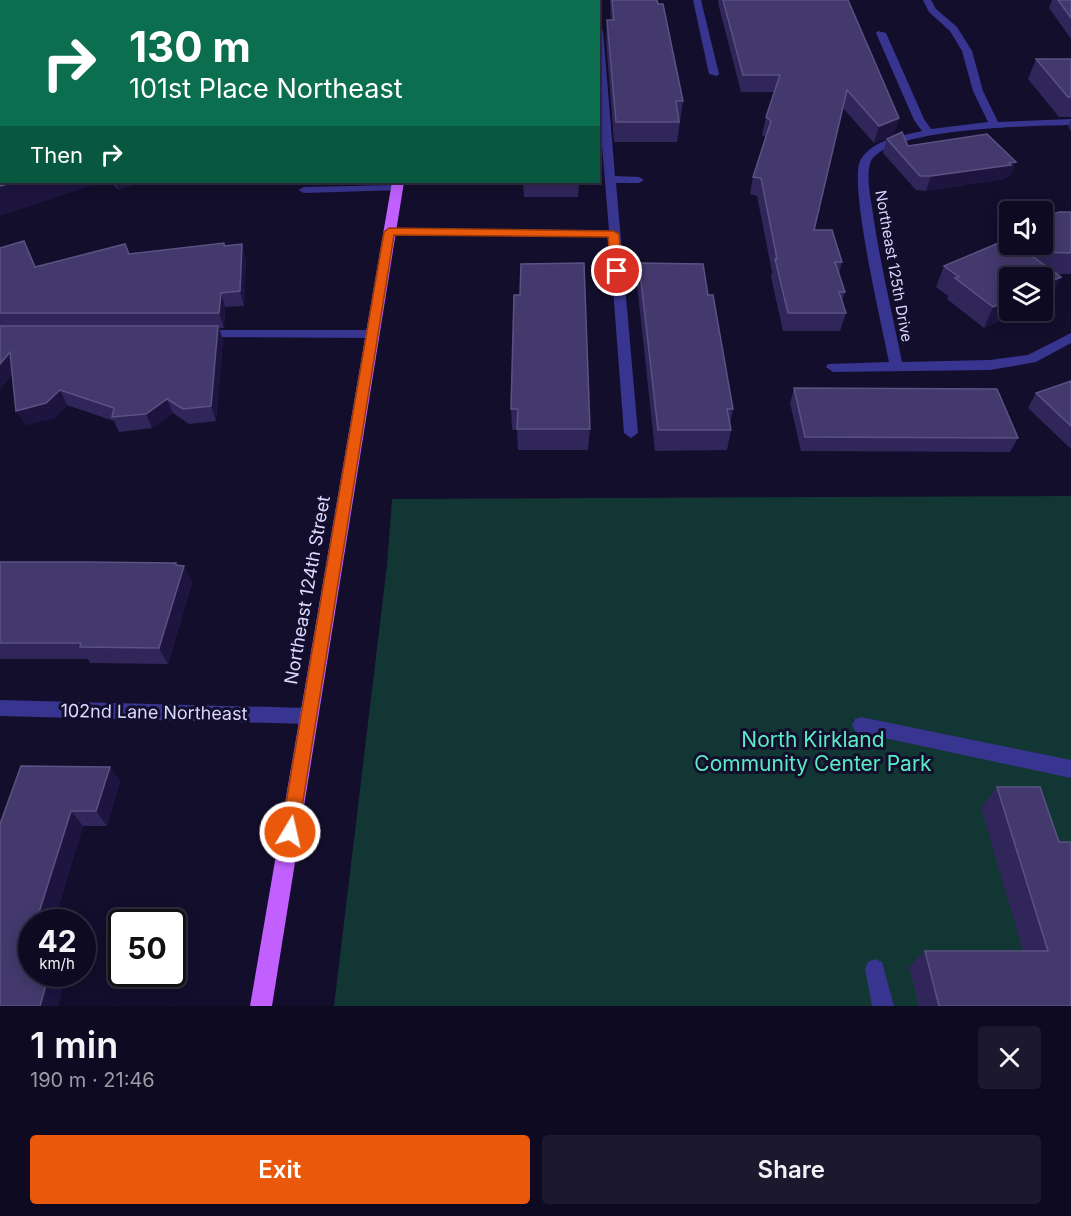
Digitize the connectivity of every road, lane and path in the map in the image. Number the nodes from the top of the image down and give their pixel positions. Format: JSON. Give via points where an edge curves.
{"nodes":[{"id":1,"x":697,"y":0,"type":"edge"},
{"id":2,"x":927,"y":0,"type":"edge"},
{"id":3,"x":881,"y":33,"type":"dead end"},
{"id":4,"x":600,"y":58,"type":"edge"},
{"id":5,"x":714,"y":74,"type":"dead end"},
{"id":6,"x":1071,"y":122,"type":"edge"},
{"id":7,"x":993,"y":123,"type":"junction"},
{"id":8,"x":929,"y":133,"type":"junction"},
{"id":9,"x":609,"y":179,"type":"junction"},
{"id":10,"x":639,"y":180,"type":"dead end"},
{"id":11,"x":398,"y":185,"type":"edge"},
{"id":12,"x":304,"y":190,"type":"dead end"},
{"id":13,"x":389,"y":232,"type":"junction"},
{"id":14,"x":614,"y":234,"type":"junction"},
{"id":15,"x":189,"y":334,"type":"edge"},
{"id":16,"x":372,"y":334,"type":"junction"},
{"id":17,"x":1071,"y":337,"type":"edge"},
{"id":18,"x":833,"y":367,"type":"dead end"},
{"id":19,"x":897,"y":367,"type":"junction"},
{"id":20,"x":631,"y":433,"type":"dead end"},
{"id":21,"x":0,"y":708,"type":"edge"},
{"id":22,"x":308,"y":716,"type":"junction"},
{"id":23,"x":861,"y":725,"type":"dead end"},
{"id":24,"x":1071,"y":769,"type":"edge"},
{"id":25,"x":875,"y":969,"type":"dead end"},
{"id":26,"x":261,"y":1006,"type":"edge"},
{"id":27,"x":883,"y":1006,"type":"edge"}],
"edges":[{"from":1,"to":5,"type":"street"},
{"from":2,"to":7,"type":"street","via":[[954,29],[967,51],[978,92]]},
{"from":3,"to":8,"type":"street","via":[[919,120]]},
{"from":4,"to":9,"type":"street"},
{"from":6,"to":7,"type":"street","name":"Northeast 125th Drive"},
{"from":7,"to":8,"type":"street","name":"Northeast 125th Drive"},
{"from":8,"to":19,"type":"street","name":"Northeast 125th Drive","via":[[873,150],[865,161],[864,192]]},
{"from":9,"to":10,"type":"street"},
{"from":9,"to":14,"type":"street"},
{"from":11,"to":12,"type":"street"},
{"from":11,"to":13,"type":"main road","name":"Northeast 124th Street"},
{"from":13,"to":14,"type":"street"},
{"from":13,"to":16,"type":"main road","name":"Northeast 124th Street"},
{"from":14,"to":20,"type":"street"},
{"from":15,"to":16,"type":"street"},
{"from":16,"to":22,"type":"main road","name":"Northeast 124th Street"},
{"from":17,"to":19,"type":"street","via":[[1031,359],[990,365]]},
{"from":18,"to":19,"type":"street"},
{"from":21,"to":22,"type":"street","name":"102nd Lane Northeast"},
{"from":22,"to":26,"type":"main road","name":"Northeast 124th Street"},
{"from":23,"to":24,"type":"street"},
{"from":25,"to":27,"type":"street"}]}
